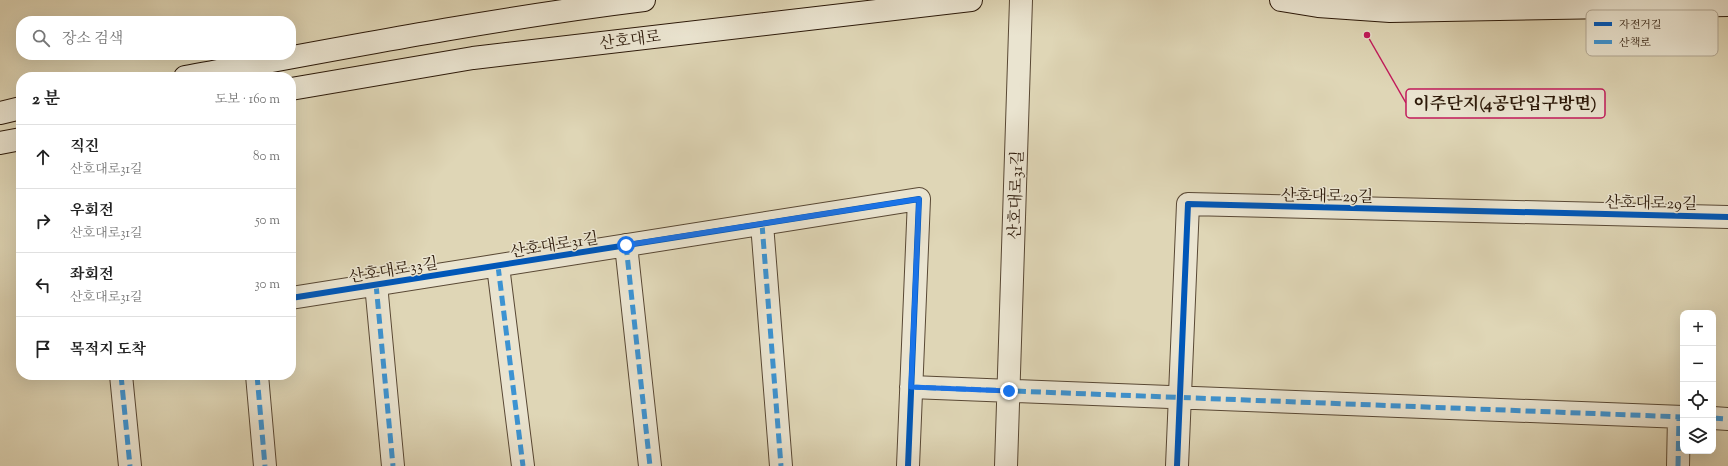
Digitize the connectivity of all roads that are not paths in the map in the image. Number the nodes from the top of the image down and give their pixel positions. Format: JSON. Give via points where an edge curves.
{"nodes":[{"id":1,"x":644,"y":0,"type":"edge"},
{"id":2,"x":970,"y":0,"type":"edge"},
{"id":3,"x":1021,"y":0,"type":"edge"},
{"id":4,"x":1281,"y":0,"type":"edge"},
{"id":5,"x":1728,"y":5,"type":"edge"},
{"id":6,"x":296,"y":56,"type":"edge"},
{"id":7,"x":277,"y":60,"type":"edge"},
{"id":8,"x":212,"y":72,"type":"edge"},
{"id":9,"x":296,"y":88,"type":"edge"},
{"id":10,"x":16,"y":109,"type":"edge"},
{"id":11,"x":0,"y":113,"type":"edge"},
{"id":12,"x":16,"y":140,"type":"edge"},
{"id":13,"x":0,"y":143,"type":"edge"},
{"id":14,"x":1728,"y":217,"type":"edge"},
{"id":15,"x":762,"y":224,"type":"junction"},
{"id":16,"x":626,"y":245,"type":"junction"},
{"id":17,"x":498,"y":266,"type":"junction"},
{"id":18,"x":376,"y":284,"type":"junction"},
{"id":19,"x":296,"y":297,"type":"edge"},
{"id":20,"x":121,"y":380,"type":"edge"},
{"id":21,"x":257,"y":380,"type":"edge"},
{"id":22,"x":911,"y":387,"type":"junction"},
{"id":23,"x":1009,"y":391,"type":"junction"},
{"id":24,"x":1180,"y":398,"type":"junction"},
{"id":25,"x":1680,"y":417,"type":"edge"},
{"id":26,"x":1681,"y":418,"type":"edge"},
{"id":27,"x":1716,"y":418,"type":"edge"},
{"id":28,"x":1728,"y":419,"type":"edge"},
{"id":29,"x":130,"y":466,"type":"edge"},
{"id":30,"x":265,"y":466,"type":"edge"},
{"id":31,"x":393,"y":466,"type":"edge"},
{"id":32,"x":523,"y":466,"type":"edge"},
{"id":33,"x":650,"y":466,"type":"edge"},
{"id":34,"x":781,"y":466,"type":"edge"},
{"id":35,"x":908,"y":466,"type":"edge"},
{"id":36,"x":1006,"y":466,"type":"edge"},
{"id":37,"x":1177,"y":466,"type":"edge"},
{"id":38,"x":1678,"y":466,"type":"edge"}],
"edges":[{"from":1,"to":6,"type":"street","via":[[401,37]]},
{"from":2,"to":9,"type":"street","name":"산호대로","via":[[473,58]]},
{"from":3,"to":23,"type":"street","name":"산호대로31길"},
{"from":4,"to":5,"type":"street","via":[[1318,6],[1390,11]]},
{"from":7,"to":8,"type":"street"},
{"from":10,"to":11,"type":"street"},
{"from":12,"to":13,"type":"street"},
{"from":14,"to":24,"type":"street","name":"산호대로29길","via":[[1188,204]]},
{"from":15,"to":16,"type":"street","name":"산호대로31길"},
{"from":15,"to":22,"type":"street","name":"산호대로31길","via":[[919,199]]},
{"from":15,"to":34,"type":"street"},
{"from":16,"to":17,"type":"street","name":"산호대로31길"},
{"from":16,"to":33,"type":"street"},
{"from":17,"to":18,"type":"street","name":"산호대로33길"},
{"from":17,"to":32,"type":"street"},
{"from":18,"to":19,"type":"street","name":"산호대로33길"},
{"from":18,"to":31,"type":"street","name":"산호대로33길"},
{"from":20,"to":29,"type":"street"},
{"from":21,"to":30,"type":"street"},
{"from":22,"to":23,"type":"street"},
{"from":22,"to":35,"type":"street","name":"산호대로31길"},
{"from":23,"to":24,"type":"street"},
{"from":23,"to":36,"type":"street","name":"산호대로31길"},
{"from":24,"to":25,"type":"street"},
{"from":24,"to":37,"type":"street","name":"산호대로29길"},
{"from":26,"to":38,"type":"street"},
{"from":27,"to":28,"type":"street"}]}
